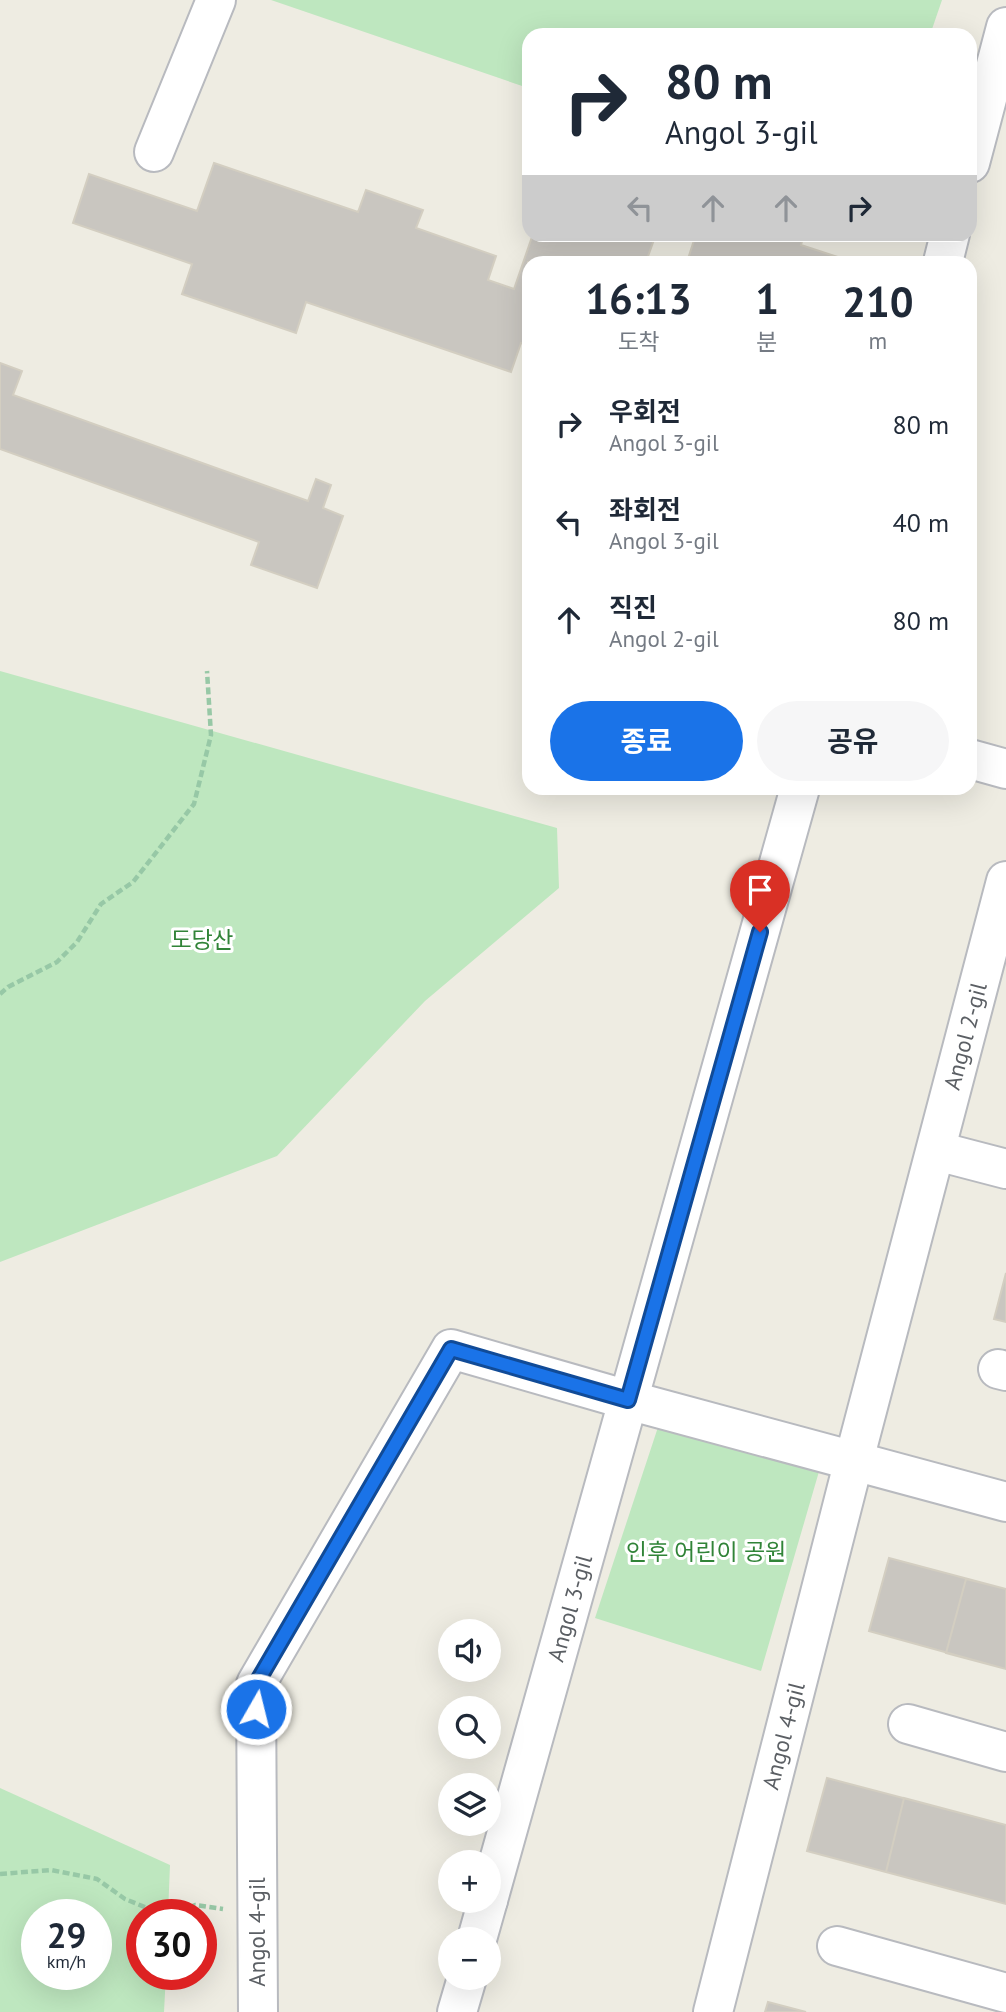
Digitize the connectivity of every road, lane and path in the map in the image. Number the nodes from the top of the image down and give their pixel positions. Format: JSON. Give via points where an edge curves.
{"nodes":[{"id":1,"x":216,"y":0,"type":"edge"},
{"id":2,"x":1006,"y":27,"type":"edge"},
{"id":3,"x":977,"y":137,"type":"edge"},
{"id":4,"x":154,"y":152,"type":"dead end"},
{"id":5,"x":207,"y":671,"type":"dead end"},
{"id":6,"x":977,"y":761,"type":"edge"},
{"id":7,"x":1006,"y":769,"type":"edge"},
{"id":8,"x":798,"y":795,"type":"edge"},
{"id":9,"x":1006,"y":881,"type":"edge"},
{"id":10,"x":0,"y":994,"type":"edge"},
{"id":11,"x":936,"y":1151,"type":"junction"},
{"id":12,"x":1006,"y":1168,"type":"edge"},
{"id":13,"x":628,"y":1400,"type":"junction"},
{"id":14,"x":854,"y":1460,"type":"junction"},
{"id":15,"x":1006,"y":1502,"type":"edge"},
{"id":16,"x":908,"y":1724,"type":"dead end"},
{"id":17,"x":1006,"y":1752,"type":"edge"},
{"id":18,"x":501,"y":1854,"type":"edge"},
{"id":19,"x":0,"y":1874,"type":"edge"},
{"id":20,"x":257,"y":1910,"type":"junction"},
{"id":21,"x":837,"y":1946,"type":"dead end"},
{"id":22,"x":463,"y":1990,"type":"edge"},
{"id":23,"x":1006,"y":1993,"type":"edge"},
{"id":24,"x":258,"y":2012,"type":"edge"},
{"id":25,"x":457,"y":2012,"type":"edge"},
{"id":26,"x":713,"y":2012,"type":"edge"}],
"edges":[{"from":1,"to":4,"type":"street"},
{"from":2,"to":3,"type":"street"},
{"from":5,"to":10,"type":"path","via":[[211,735],[194,804],[133,882],[101,904],[77,942],[57,962]]},
{"from":6,"to":7,"type":"street"},
{"from":8,"to":13,"type":"street","name":"Angol 3-gil"},
{"from":9,"to":11,"type":"street","name":"Angol 2-gil"},
{"from":11,"to":12,"type":"street"},
{"from":11,"to":14,"type":"street"},
{"from":13,"to":14,"type":"street"},
{"from":13,"to":18,"type":"street","name":"Angol 3-gil"},
{"from":13,"to":20,"type":"street","name":"Angol 4-gil","via":[[451,1349],[256,1684]]},
{"from":14,"to":15,"type":"street"},
{"from":14,"to":26,"type":"street","name":"Angol 4-gil"},
{"from":16,"to":17,"type":"street"},
{"from":19,"to":20,"type":"path","via":[[51,1870],[97,1879],[125,1899],[152,1910],[177,1912],[195,1905]]},
{"from":20,"to":24,"type":"street","name":"Angol 4-gil"},
{"from":21,"to":23,"type":"street"},
{"from":22,"to":25,"type":"street"}]}
